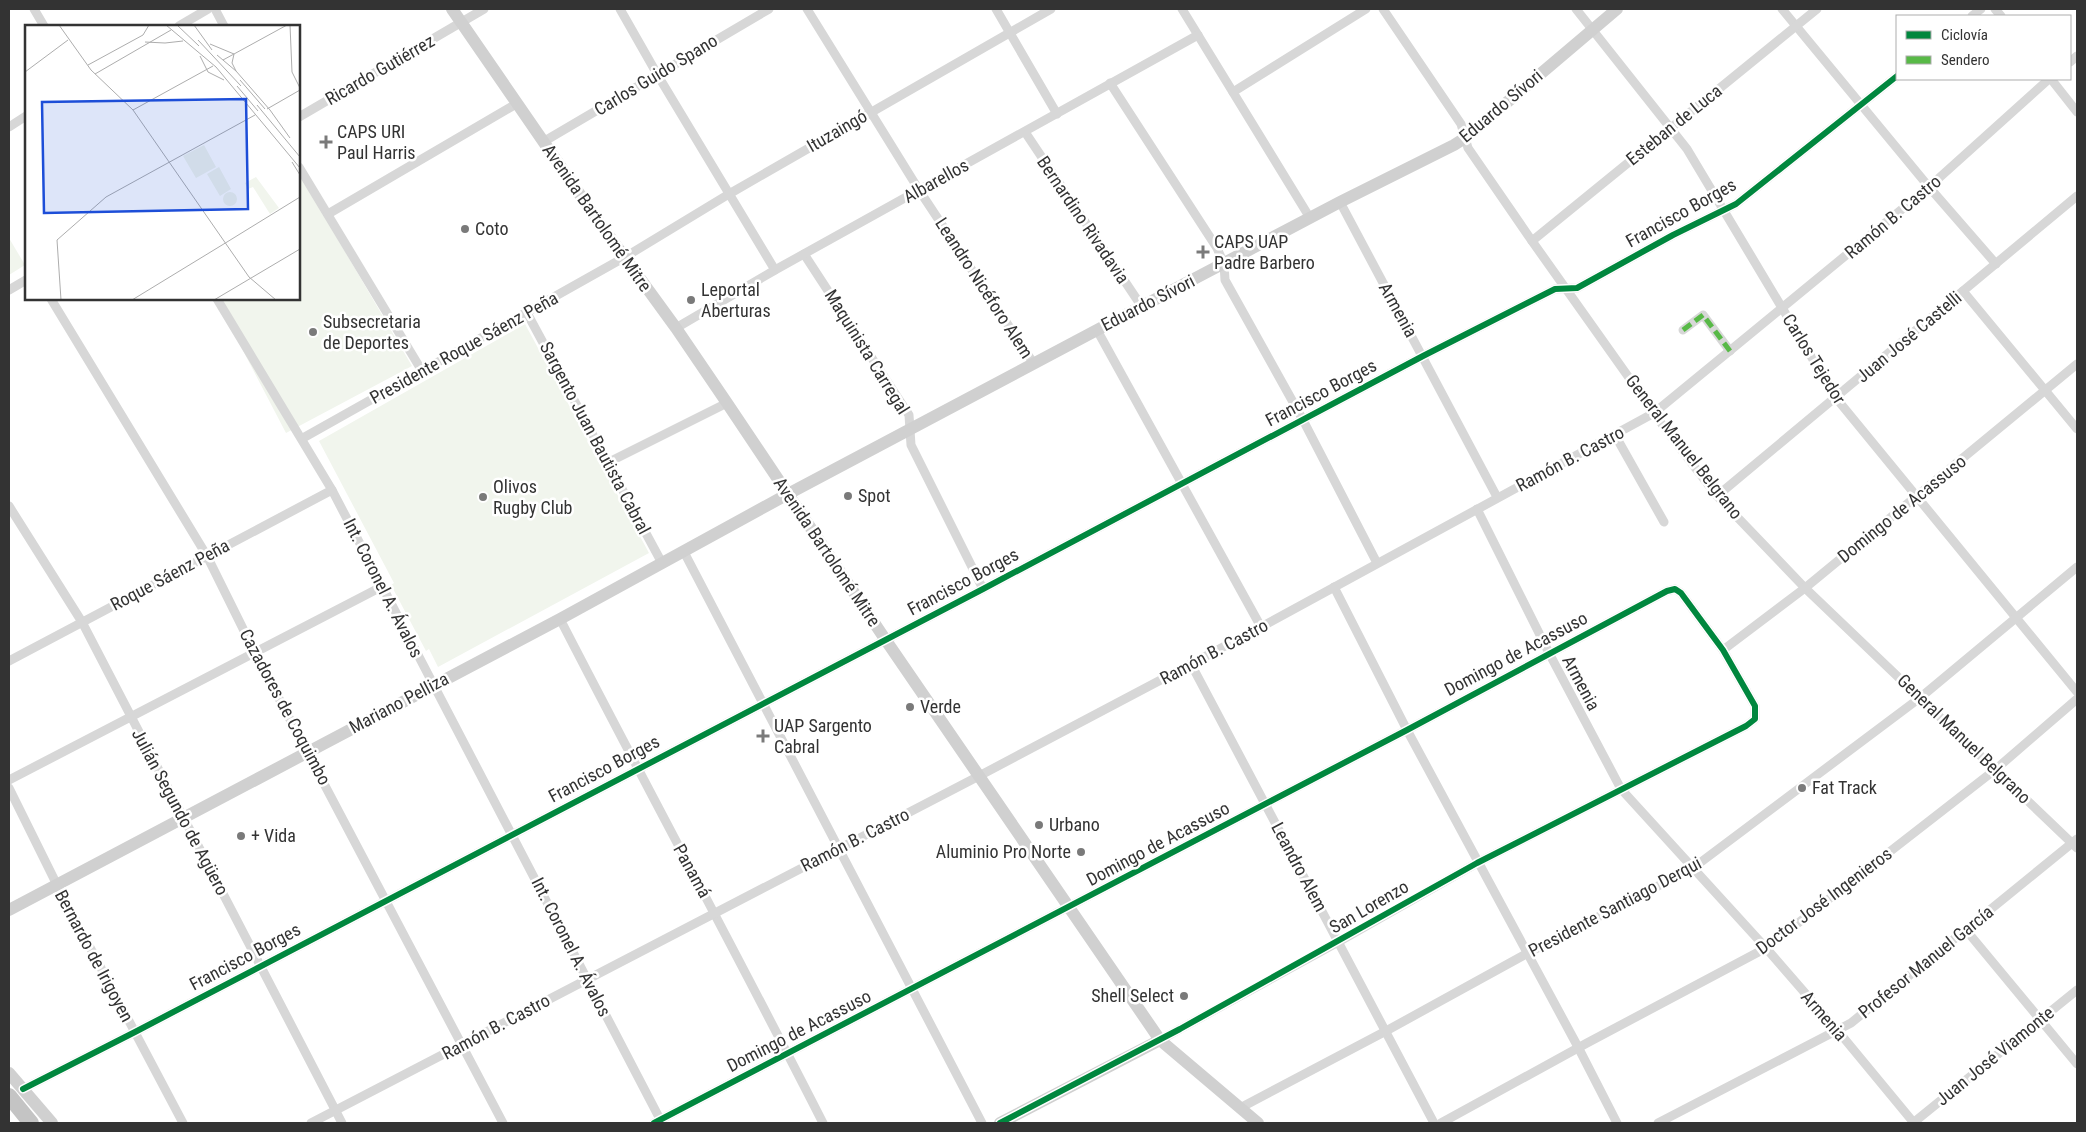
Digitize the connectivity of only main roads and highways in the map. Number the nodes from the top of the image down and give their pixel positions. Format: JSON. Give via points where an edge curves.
{"nodes":[{"id":1,"x":15,"y":1095,"type":"edge"},
{"id":2,"x":31,"y":1123,"type":"edge"}],
"edges":[{"from":1,"to":2,"type":"highway"}]}
